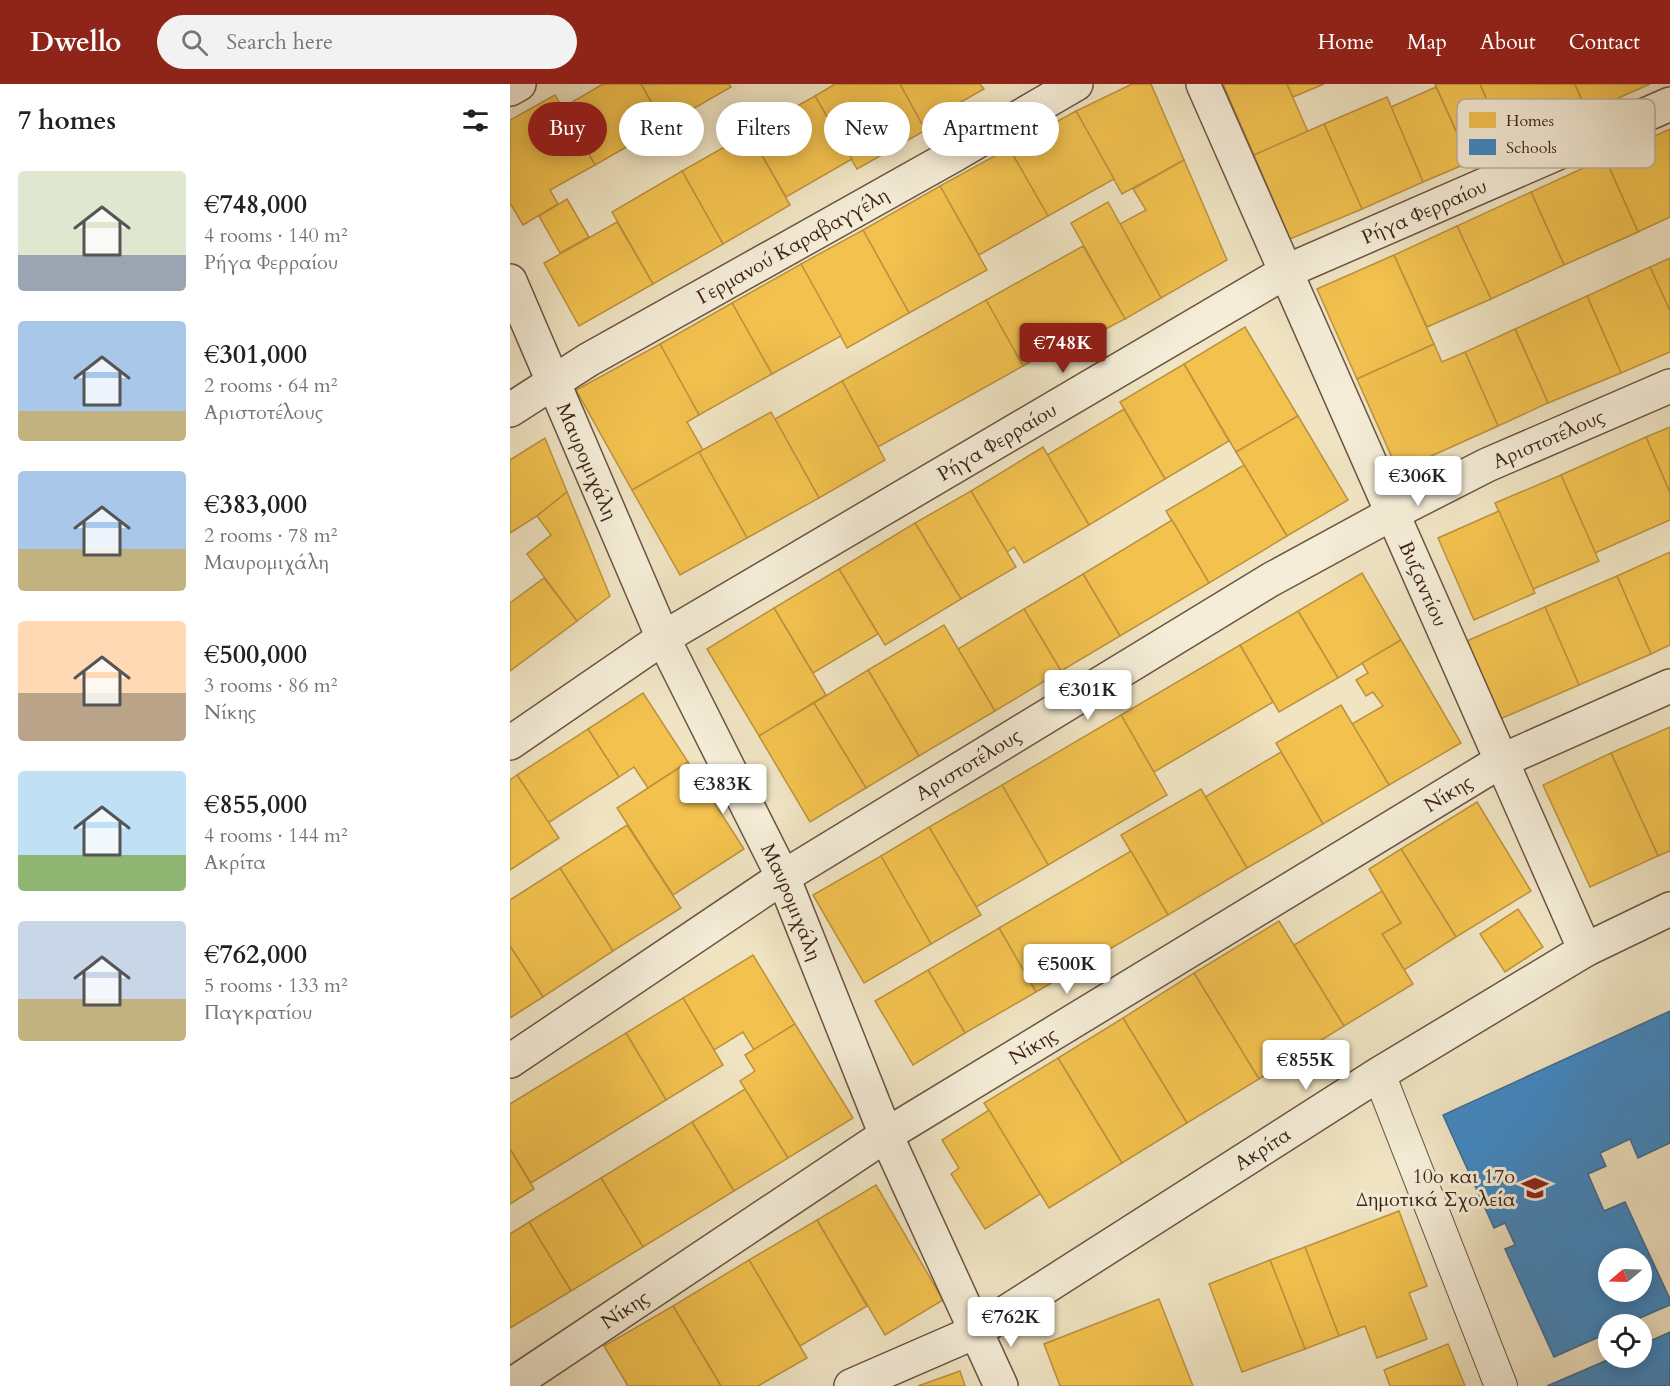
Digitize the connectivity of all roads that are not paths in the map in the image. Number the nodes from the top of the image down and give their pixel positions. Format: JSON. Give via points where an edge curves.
{"nodes":[{"id":1,"x":519,"y":84,"type":"edge"},
{"id":2,"x":1076,"y":84,"type":"edge"},
{"id":3,"x":1203,"y":84,"type":"edge"},
{"id":4,"x":510,"y":89,"type":"edge"},
{"id":5,"x":1670,"y":104,"type":"edge"},
{"id":6,"x":1655,"y":111,"type":"edge"},
{"id":7,"x":1523,"y":168,"type":"edge"},
{"id":8,"x":1287,"y":271,"type":"junction"},
{"id":9,"x":510,"y":281,"type":"edge"},
{"id":10,"x":554,"y":381,"type":"junction"},
{"id":11,"x":1670,"y":386,"type":"edge"},
{"id":12,"x":510,"y":410,"type":"edge"},
{"id":13,"x":1393,"y":513,"type":"junction"},
{"id":14,"x":663,"y":638,"type":"junction"},
{"id":15,"x":1670,"y":686,"type":"edge"},
{"id":16,"x":510,"y":743,"type":"edge"},
{"id":17,"x":1501,"y":761,"type":"junction"},
{"id":18,"x":783,"y":878,"type":"junction"},
{"id":19,"x":1670,"y":909,"type":"edge"},
{"id":20,"x":1585,"y":950,"type":"junction"},
{"id":21,"x":510,"y":1061,"type":"edge"},
{"id":22,"x":1379,"y":1074,"type":"junction"},
{"id":23,"x":886,"y":1135,"type":"junction"},
{"id":24,"x":975,"y":1332,"type":"junction"},
{"id":25,"x":510,"y":1386,"type":"edge"},
{"id":26,"x":852,"y":1386,"type":"edge"},
{"id":27,"x":1001,"y":1386,"type":"edge"},
{"id":28,"x":1501,"y":1386,"type":"edge"}],
"edges":[{"from":1,"to":4,"type":"street"},
{"from":2,"to":10,"type":"street","name":"Γερμανού Καραβαγγέλη"},
{"from":3,"to":8,"type":"street","name":"Βυζαντίου"},
{"from":5,"to":6,"type":"street","name":"Ρήγα Φερραίου"},
{"from":7,"to":8,"type":"street","name":"Ρήγα Φερραίου"},
{"from":8,"to":13,"type":"street","name":"Βυζαντίου"},
{"from":8,"to":14,"type":"street","name":"Ρήγα Φερραίου"},
{"from":9,"to":10,"type":"street","name":"Μαυρομιχάλη"},
{"from":10,"to":12,"type":"street","name":"Γερμανού Καραβαγγέλη"},
{"from":10,"to":14,"type":"street","name":"Μαυρομιχάλη"},
{"from":11,"to":13,"type":"street","name":"Αριστοτέλους","via":[[1487,465]]},
{"from":13,"to":17,"type":"street","name":"Βυζαντίου"},
{"from":13,"to":18,"type":"street","name":"Αριστοτέλους","via":[[1270,580]]},
{"from":14,"to":16,"type":"street","name":"Ρήγα Φερραίου"},
{"from":14,"to":18,"type":"street","name":"Μαυρομιχάλη"},
{"from":15,"to":17,"type":"street","name":"Νίκης"},
{"from":17,"to":20,"type":"street","name":"Βυζαντίου"},
{"from":17,"to":23,"type":"street","name":"Νίκης"},
{"from":18,"to":21,"type":"street","name":"Αριστοτέλους"},
{"from":18,"to":23,"type":"street","name":"Μαυρομιχάλη"},
{"from":19,"to":20,"type":"street","name":"Ακρίτα"},
{"from":20,"to":22,"type":"street","name":"Ακρίτα"},
{"from":22,"to":24,"type":"street","name":"Ακρίτα"},
{"from":22,"to":28,"type":"street"},
{"from":23,"to":24,"type":"street","name":"Μαυρομιχάλη"},
{"from":23,"to":25,"type":"street","name":"Νίκης"},
{"from":24,"to":26,"type":"street","name":"Ακρίτα"},
{"from":24,"to":27,"type":"street","name":"Μαυρομιχάλη"}]}
